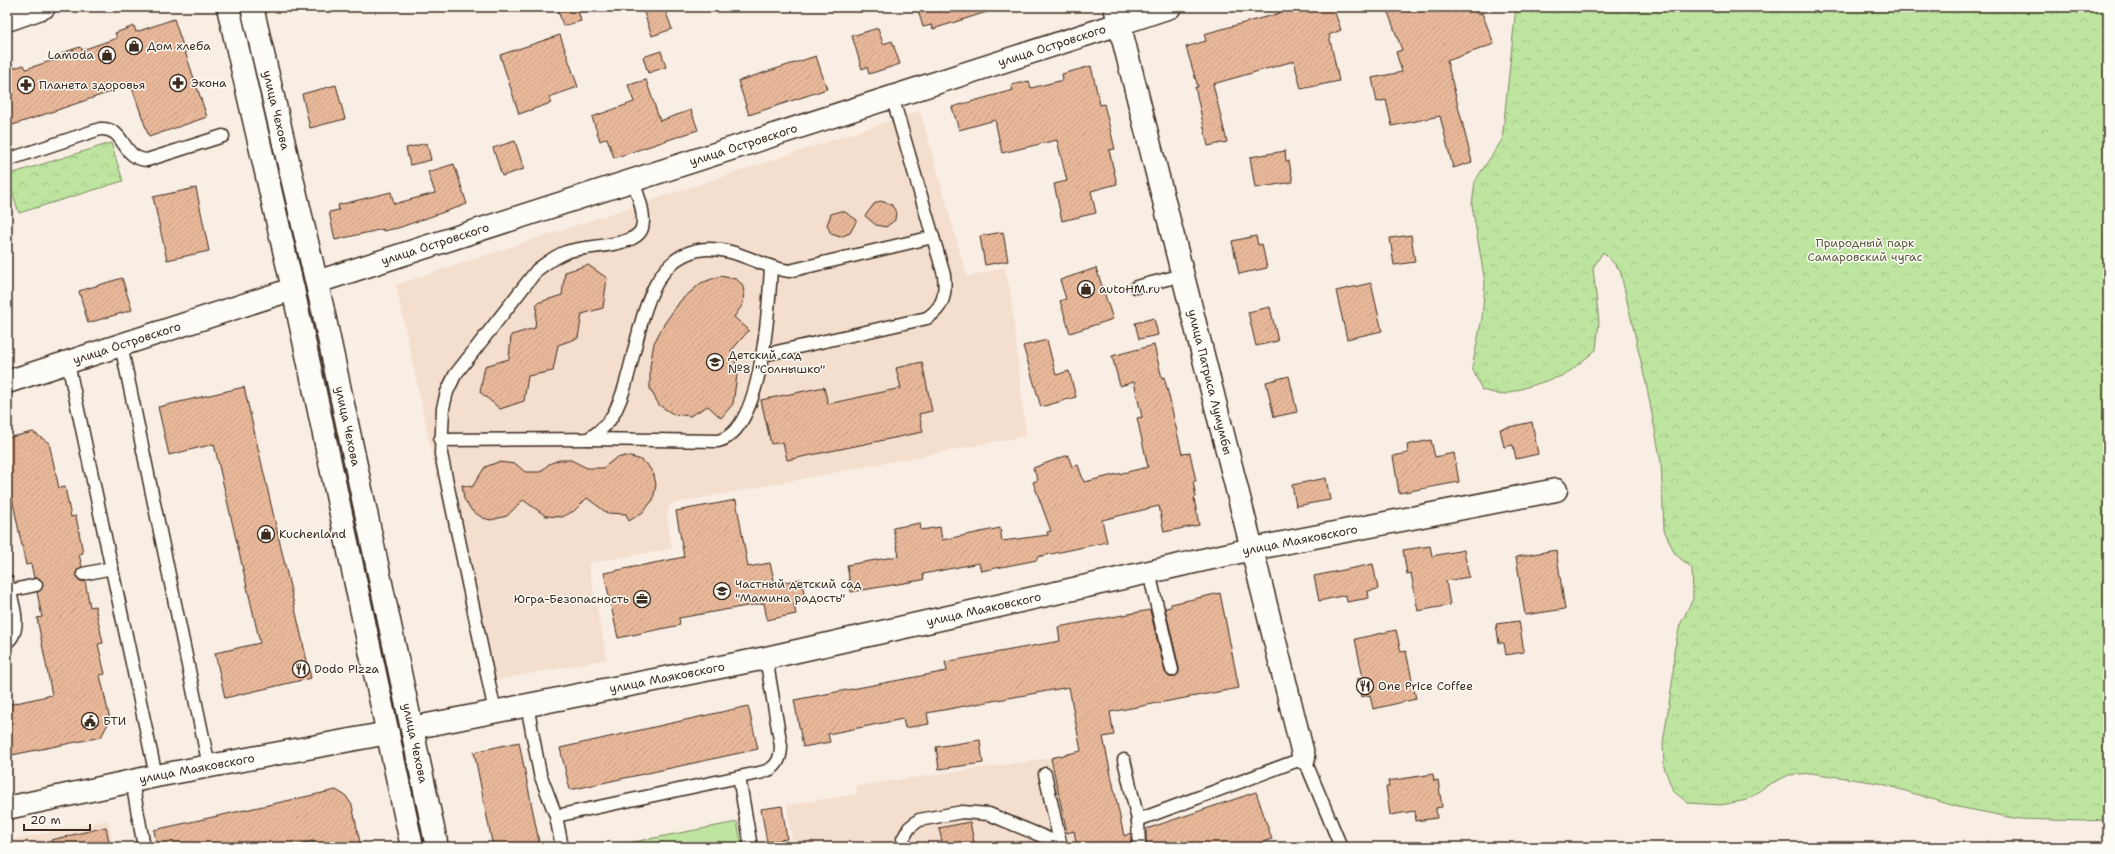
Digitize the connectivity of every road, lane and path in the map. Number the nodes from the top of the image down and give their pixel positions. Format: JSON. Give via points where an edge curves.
{"nodes":[{"id":1,"x":44,"y":7,"type":"edge"},
{"id":2,"x":228,"y":7,"type":"edge"},
{"id":3,"x":252,"y":7,"type":"edge"},
{"id":4,"x":1170,"y":7,"type":"edge"},
{"id":5,"x":1117,"y":15,"type":"edge"},
{"id":6,"x":7,"y":20,"type":"edge"},
{"id":7,"x":892,"y":96,"type":"junction"},
{"id":8,"x":223,"y":136,"type":"dead end"},
{"id":9,"x":7,"y":160,"type":"edge"},
{"id":10,"x":632,"y":180,"type":"junction"},
{"id":11,"x":933,"y":237,"type":"junction"},
{"id":12,"x":771,"y":267,"type":"junction"},
{"id":13,"x":1183,"y":275,"type":"junction"},
{"id":14,"x":317,"y":282,"type":"junction"},
{"id":15,"x":1136,"y":287,"type":"dead end"},
{"id":16,"x":293,"y":289,"type":"junction"},
{"id":17,"x":121,"y":345,"type":"junction"},
{"id":18,"x":763,"y":355,"type":"junction"},
{"id":19,"x":68,"y":363,"type":"junction"},
{"id":20,"x":7,"y":382,"type":"edge"},
{"id":21,"x":588,"y":439,"type":"junction"},
{"id":22,"x":440,"y":440,"type":"junction"},
{"id":23,"x":1556,"y":490,"type":"dead end"},
{"id":24,"x":1252,"y":549,"type":"junction"},
{"id":25,"x":112,"y":568,"type":"junction"},
{"id":26,"x":1149,"y":572,"type":"junction"},
{"id":27,"x":83,"y":574,"type":"dead end"},
{"id":28,"x":36,"y":585,"type":"dead end"},
{"id":29,"x":8,"y":586,"type":"edge"},
{"id":30,"x":7,"y":642,"type":"edge"},
{"id":31,"x":766,"y":658,"type":"junction"},
{"id":32,"x":1172,"y":670,"type":"dead end"},
{"id":33,"x":527,"y":705,"type":"junction"},
{"id":34,"x":495,"y":712,"type":"junction"},
{"id":35,"x":412,"y":728,"type":"junction"},
{"id":36,"x":388,"y":732,"type":"junction"},
{"id":37,"x":1304,"y":758,"type":"junction"},
{"id":38,"x":1124,"y":760,"type":"dead end"},
{"id":39,"x":209,"y":766,"type":"junction"},
{"id":40,"x":1045,"y":774,"type":"dead end"},
{"id":41,"x":156,"y":776,"type":"junction"},
{"id":42,"x":739,"y":777,"type":"junction"},
{"id":43,"x":132,"y":782,"type":"junction"},
{"id":44,"x":7,"y":808,"type":"edge"},
{"id":45,"x":556,"y":816,"type":"junction"},
{"id":46,"x":1138,"y":820,"type":"junction"},
{"id":47,"x":1061,"y":845,"type":"edge"},
{"id":48,"x":1343,"y":846,"type":"edge"},
{"id":49,"x":144,"y":847,"type":"edge"},
{"id":50,"x":412,"y":847,"type":"edge"},
{"id":51,"x":437,"y":847,"type":"edge"},
{"id":52,"x":562,"y":847,"type":"edge"},
{"id":53,"x":751,"y":847,"type":"edge"},
{"id":54,"x":905,"y":847,"type":"edge"},
{"id":55,"x":1138,"y":847,"type":"edge"}],
"edges":[{"from":1,"to":6,"type":"street"},
{"from":2,"to":16,"type":"street","name":"улица Чехова"},
{"from":3,"to":14,"type":"street","name":"улица Чехова"},
{"from":4,"to":5,"type":"street","name":"улица Островского"},
{"from":5,"to":7,"type":"street","name":"улица Островского"},
{"from":5,"to":13,"type":"street","name":"улица Патриса Лумумбы"},
{"from":7,"to":10,"type":"street","name":"улица Островского"},
{"from":7,"to":11,"type":"lane"},
{"from":8,"to":9,"type":"lane","via":[[148,160],[139,160],[109,128]]},
{"from":10,"to":14,"type":"street","name":"улица Островского"},
{"from":10,"to":22,"type":"lane","via":[[643,217],[642,229],[637,237],[629,241],[581,247],[565,252],[538,270],[455,375],[443,408]]},
{"from":11,"to":12,"type":"lane","via":[[799,271]]},
{"from":11,"to":18,"type":"lane","via":[[944,275],[945,288],[942,305],[935,313],[927,318]]},
{"from":12,"to":18,"type":"lane","via":[[768,325]]},
{"from":12,"to":21,"type":"lane","via":[[737,253],[714,249],[678,257],[668,266],[652,294],[617,408],[605,425]]},
{"from":13,"to":15,"type":"lane"},
{"from":13,"to":24,"type":"street","name":"улица Патриса Лумумбы"},
{"from":14,"to":16,"type":"street","name":"улица Островского"},
{"from":14,"to":35,"type":"street","name":"улица Чехова"},
{"from":16,"to":17,"type":"street","name":"улица Островского"},
{"from":16,"to":36,"type":"street","name":"улица Чехова"},
{"from":17,"to":19,"type":"street","name":"улица Островского"},
{"from":17,"to":39,"type":"lane"},
{"from":18,"to":21,"type":"lane","via":[[755,386],[740,425],[726,439]]},
{"from":19,"to":20,"type":"street","name":"улица Островского"},
{"from":19,"to":25,"type":"lane"},
{"from":21,"to":22,"type":"lane"},
{"from":22,"to":34,"type":"lane"},
{"from":23,"to":24,"type":"street","name":"улица Маяковского"},
{"from":24,"to":26,"type":"street","name":"улица Маяковского"},
{"from":24,"to":37,"type":"street","name":"улица Патриса Лумумбы"},
{"from":25,"to":27,"type":"lane"},
{"from":25,"to":41,"type":"lane"},
{"from":26,"to":31,"type":"street","name":"улица Маяковского"},
{"from":26,"to":32,"type":"lane"},
{"from":28,"to":29,"type":"lane"},
{"from":29,"to":30,"type":"lane","via":[[16,623],[14,634]]},
{"from":31,"to":33,"type":"street","name":"улица Маяковского"},
{"from":31,"to":42,"type":"lane","via":[[781,756],[778,765],[770,770]]},
{"from":33,"to":34,"type":"street","name":"улица Маяковского"},
{"from":33,"to":45,"type":"lane","via":[[540,774]]},
{"from":34,"to":35,"type":"street","name":"улица Маяковского"},
{"from":35,"to":51,"type":"street","name":"улица Чехова"},
{"from":36,"to":39,"type":"street","name":"улица Маяковского"},
{"from":36,"to":50,"type":"street","name":"улица Чехова"},
{"from":37,"to":46,"type":"lane"},
{"from":37,"to":48,"type":"lane"},
{"from":38,"to":46,"type":"lane"},
{"from":39,"to":41,"type":"street","name":"улица Маяковского"},
{"from":40,"to":47,"type":"lane"},
{"from":41,"to":43,"type":"street","name":"улица Маяковского"},
{"from":42,"to":45,"type":"lane"},
{"from":42,"to":53,"type":"lane"},
{"from":43,"to":44,"type":"street","name":"улица Маяковского"},
{"from":43,"to":49,"type":"lane"},
{"from":45,"to":52,"type":"lane"},
{"from":46,"to":55,"type":"lane"},
{"from":47,"to":54,"type":"lane","via":[[989,814],[962,812],[913,823],[903,839]]}]}
